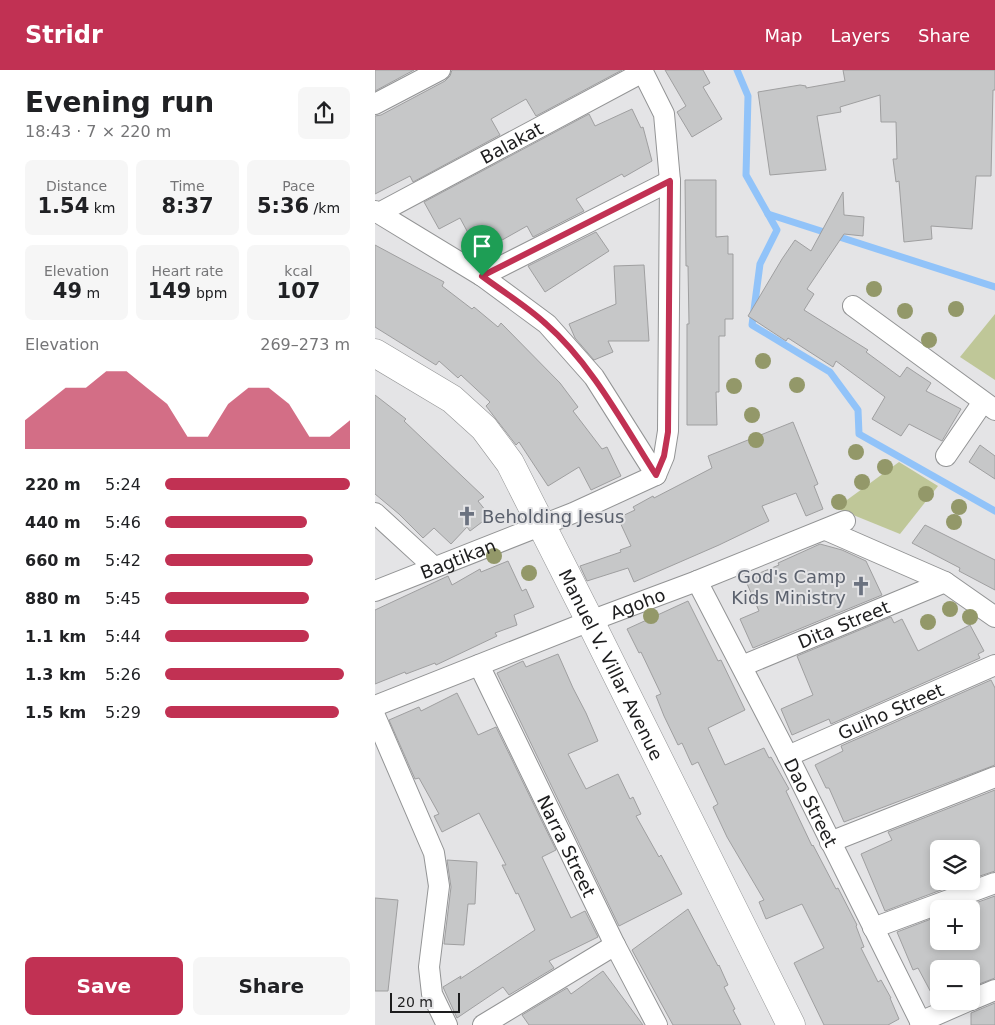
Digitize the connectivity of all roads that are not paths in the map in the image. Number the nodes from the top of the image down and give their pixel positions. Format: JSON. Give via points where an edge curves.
{"nodes":[{"id":1,"x":440,"y":70,"type":"edge"},
{"id":2,"x":643,"y":71,"type":"edge"},
{"id":3,"x":375,"y":104,"type":"edge"},
{"id":4,"x":670,"y":181,"type":"junction"},
{"id":5,"x":377,"y":212,"type":"edge"},
{"id":6,"x":482,"y":276,"type":"junction"},
{"id":7,"x":853,"y":306,"type":"dead end"},
{"id":8,"x":375,"y":353,"type":"edge"},
{"id":9,"x":989,"y":406,"type":"edge"},
{"id":10,"x":946,"y":456,"type":"dead end"},
{"id":11,"x":656,"y":475,"type":"junction"},
{"id":12,"x":375,"y":513,"type":"edge"},
{"id":13,"x":845,"y":521,"type":"dead end"},
{"id":14,"x":542,"y":525,"type":"junction"},
{"id":15,"x":826,"y":530,"type":"junction"},
{"id":16,"x":434,"y":567,"type":"junction"},
{"id":17,"x":697,"y":581,"type":"junction"},
{"id":18,"x":945,"y":582,"type":"junction"},
{"id":19,"x":375,"y":591,"type":"edge"},
{"id":20,"x":995,"y":617,"type":"edge"},
{"id":21,"x":590,"y":621,"type":"junction"},
{"id":22,"x":479,"y":665,"type":"junction"},
{"id":23,"x":995,"y":665,"type":"edge"},
{"id":24,"x":742,"y":666,"type":"junction"},
{"id":25,"x":375,"y":706,"type":"edge"},
{"id":26,"x":375,"y":716,"type":"edge"},
{"id":27,"x":788,"y":756,"type":"junction"},
{"id":28,"x":995,"y":777,"type":"edge"},
{"id":29,"x":830,"y":842,"type":"junction"},
{"id":30,"x":995,"y":883,"type":"edge"},
{"id":31,"x":873,"y":928,"type":"junction"},
{"id":32,"x":615,"y":945,"type":"junction"},
{"id":33,"x":995,"y":990,"type":"edge"},
{"id":34,"x":980,"y":997,"type":"edge"},
{"id":35,"x":950,"y":1010,"type":"edge"},
{"id":36,"x":921,"y":1023,"type":"edge"},
{"id":37,"x":447,"y":1025,"type":"edge"},
{"id":38,"x":483,"y":1025,"type":"edge"},
{"id":39,"x":657,"y":1025,"type":"edge"},
{"id":40,"x":791,"y":1025,"type":"edge"}],
"edges":[{"from":1,"to":3,"type":"street"},
{"from":2,"to":4,"type":"street","via":[[664,114]]},
{"from":2,"to":5,"type":"street","name":"Balakat"},
{"from":4,"to":6,"type":"street"},
{"from":4,"to":11,"type":"street","via":[[668,432],[664,456]]},
{"from":5,"to":6,"type":"street"},
{"from":6,"to":11,"type":"street","via":[[547,324],[571,350],[593,377]]},
{"from":7,"to":9,"type":"street"},
{"from":8,"to":14,"type":"street","name":"Manuel V. Villar Avenue","via":[[451,399],[484,428],[509,463]]},
{"from":9,"to":10,"type":"street"},
{"from":11,"to":14,"type":"street","name":"Bagtikan"},
{"from":12,"to":16,"type":"street"},
{"from":13,"to":15,"type":"street","name":"Agoho"},
{"from":14,"to":16,"type":"street","name":"Bagtikan"},
{"from":14,"to":21,"type":"street","name":"Manuel V. Villar Avenue"},
{"from":15,"to":17,"type":"street","name":"Agoho"},
{"from":15,"to":18,"type":"street"},
{"from":16,"to":19,"type":"street","name":"Bagtikan"},
{"from":17,"to":21,"type":"street","name":"Agoho"},
{"from":17,"to":24,"type":"street","name":"Dao Street"},
{"from":18,"to":20,"type":"street"},
{"from":18,"to":24,"type":"street","name":"Dita Street"},
{"from":21,"to":22,"type":"street","name":"Agoho"},
{"from":21,"to":40,"type":"street","name":"Manuel V. Villar Avenue"},
{"from":22,"to":25,"type":"street","name":"Agoho"},
{"from":22,"to":32,"type":"street","name":"Narra Street"},
{"from":23,"to":27,"type":"street","name":"Guiho Street"},
{"from":24,"to":27,"type":"street","name":"Dao Street"},
{"from":26,"to":37,"type":"street","via":[[434,853],[439,886],[429,967],[432,994]]},
{"from":27,"to":29,"type":"street","name":"Dao Street"},
{"from":28,"to":29,"type":"street"},
{"from":29,"to":31,"type":"street","name":"Dao Street"},
{"from":30,"to":31,"type":"street"},
{"from":31,"to":36,"type":"street","name":"Dao Street"},
{"from":32,"to":38,"type":"street"},
{"from":32,"to":39,"type":"street","name":"Narra Street"},
{"from":33,"to":34,"type":"street"},
{"from":35,"to":36,"type":"street"}]}
